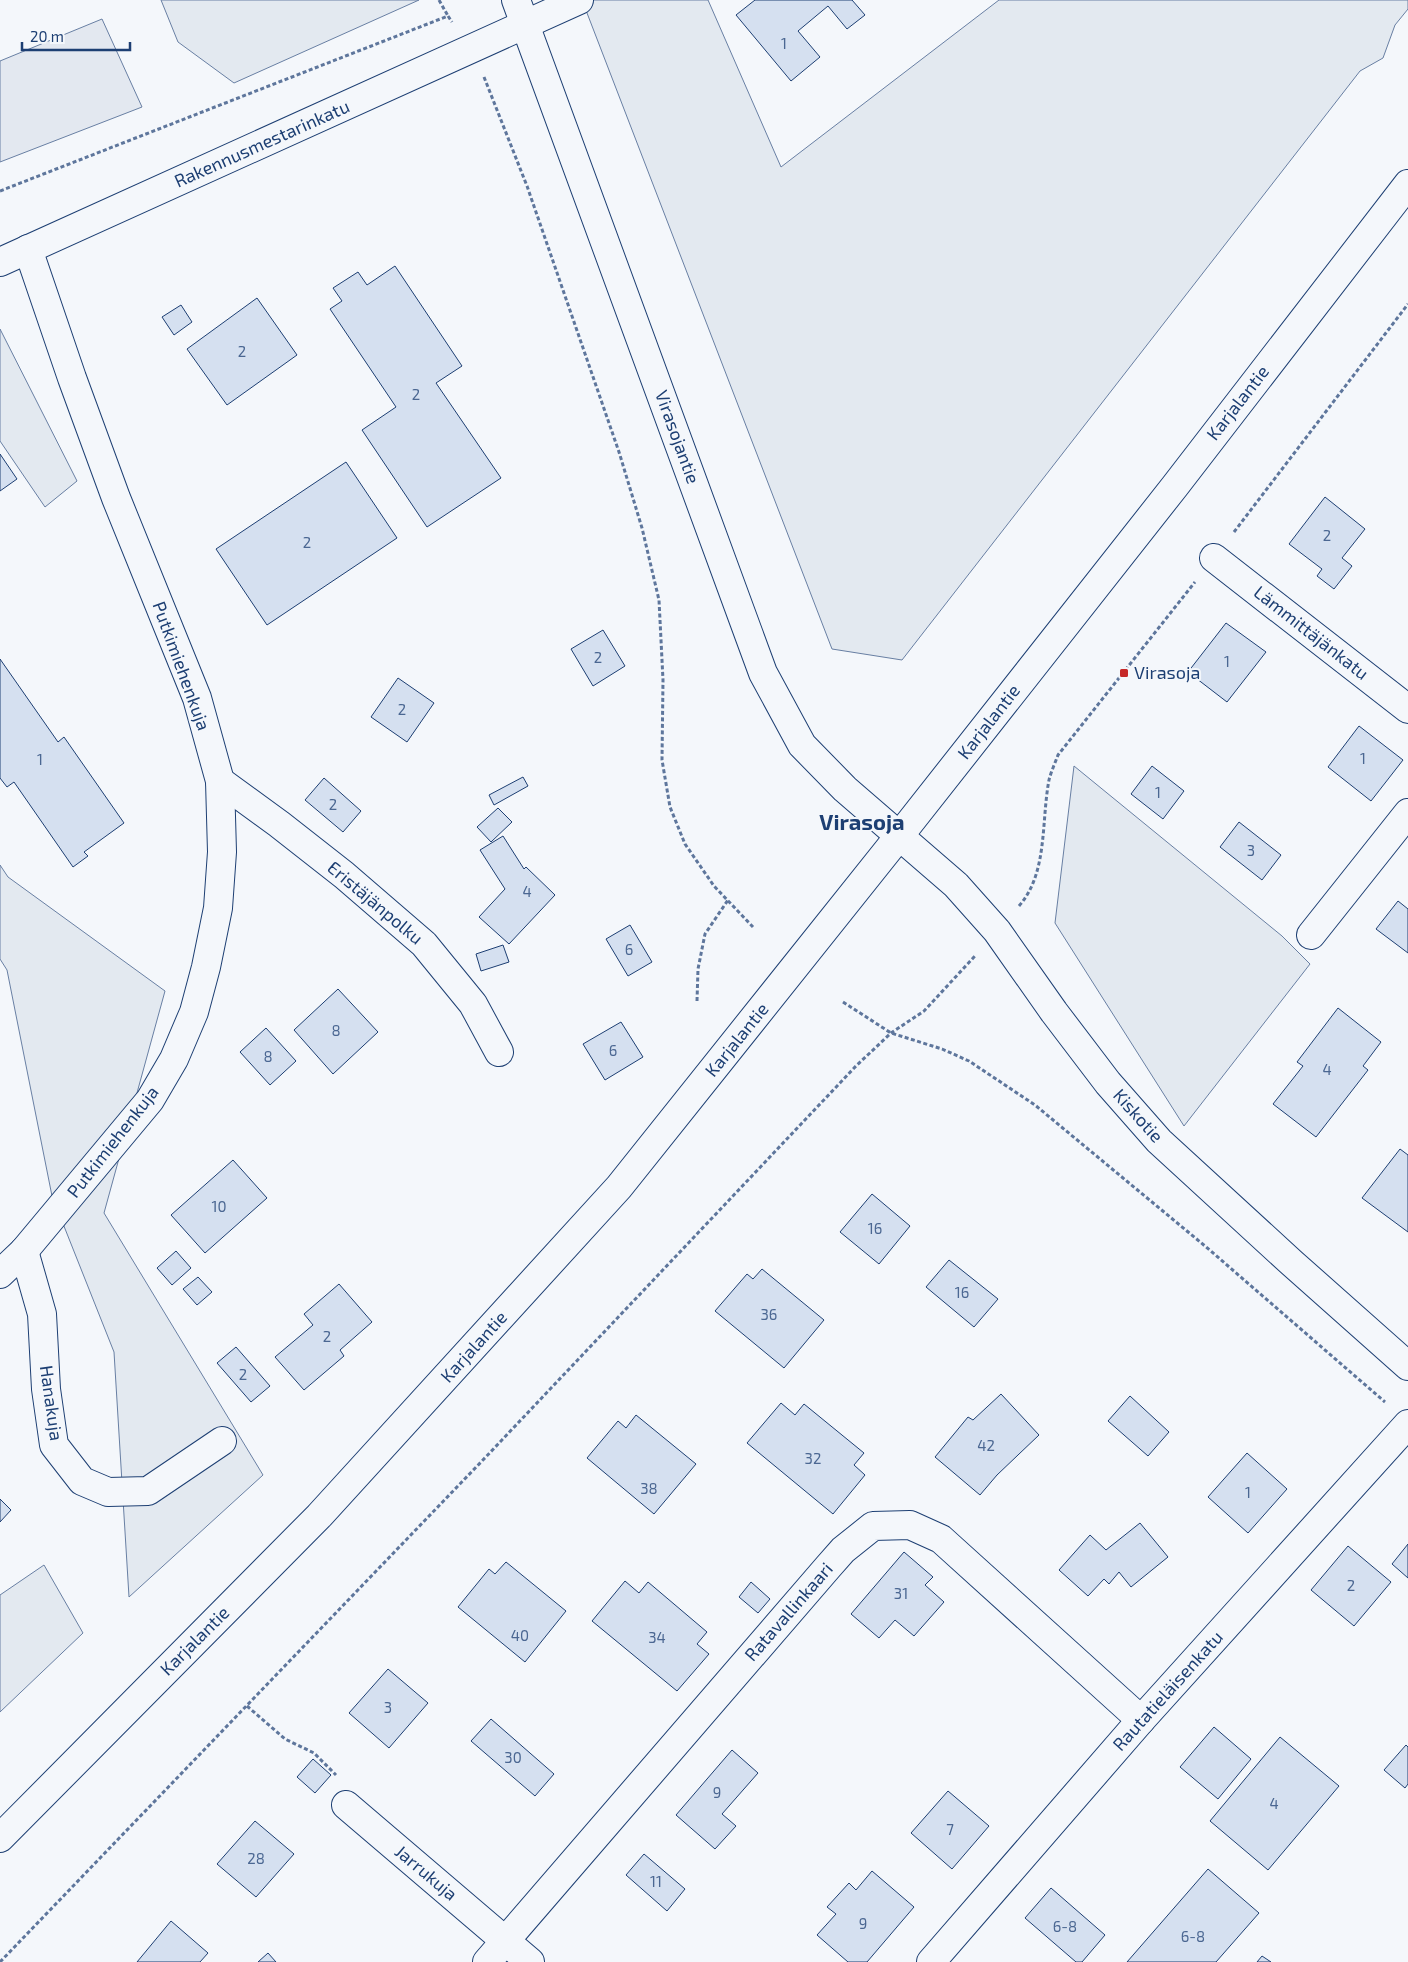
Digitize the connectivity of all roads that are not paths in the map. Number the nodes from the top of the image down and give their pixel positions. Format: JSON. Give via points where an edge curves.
{"nodes":[{"id":1,"x":579,"y":0,"type":"edge"},
{"id":2,"x":520,"y":12,"type":"edge"},
{"id":3,"x":1408,"y":184,"type":"edge"},
{"id":4,"x":28,"y":249,"type":"junction"},
{"id":5,"x":0,"y":261,"type":"edge"},
{"id":6,"x":1214,"y":558,"type":"road end"},
{"id":7,"x":1408,"y":709,"type":"edge"},
{"id":8,"x":220,"y":782,"type":"junction"},
{"id":9,"x":1408,"y":813,"type":"edge"},
{"id":10,"x":900,"y":835,"type":"junction"},
{"id":11,"x":1311,"y":935,"type":"dead end"},
{"id":12,"x":499,"y":1052,"type":"dead end"},
{"id":13,"x":24,"y":1252,"type":"junction"},
{"id":14,"x":0,"y":1274,"type":"edge"},
{"id":15,"x":1408,"y":1366,"type":"edge"},
{"id":16,"x":1408,"y":1424,"type":"edge"},
{"id":17,"x":222,"y":1441,"type":"dead end"},
{"id":18,"x":1141,"y":1720,"type":"junction"},
{"id":19,"x":346,"y":1805,"type":"road end"},
{"id":20,"x":0,"y":1838,"type":"edge"},
{"id":21,"x":506,"y":1941,"type":"junction"},
{"id":22,"x":487,"y":1962,"type":"edge"},
{"id":23,"x":530,"y":1962,"type":"edge"},
{"id":24,"x":931,"y":1962,"type":"edge"}],
"edges":[{"from":1,"to":2,"type":"street","name":"Rakennusmestarinkatu"},
{"from":2,"to":4,"type":"street","name":"Rakennusmestarinkatu","via":[[469,50]]},
{"from":2,"to":10,"type":"street","name":"Virasojantie","via":[[764,672],[802,745],[845,789]]},
{"from":3,"to":10,"type":"street","name":"Karjalantie"},
{"from":4,"to":5,"type":"street","name":"Rakennusmestarinkatu"},
{"from":4,"to":8,"type":"street","name":"Putkimiehenkuja","via":[[120,507],[197,698]]},
{"from":6,"to":7,"type":"street","name":"Lämmittäjänkatu"},
{"from":8,"to":12,"type":"street","name":"Eristäjänpolku","via":[[344,875],[424,944],[473,1004]]},
{"from":8,"to":13,"type":"street","name":"Putkimiehenkuja","via":[[222,852],[218,908],[194,1012],[174,1059],[150,1100]]},
{"from":9,"to":11,"type":"street"},
{"from":10,"to":15,"type":"street","name":"Kiskotie","via":[[956,885],[997,931],[1090,1059],[1159,1141]]},
{"from":10,"to":20,"type":"street","name":"Karjalantie","via":[[619,1187],[319,1516]]},
{"from":13,"to":14,"type":"street","name":"Putkimiehenkuja"},
{"from":13,"to":17,"type":"street","name":"Hanakuja","via":[[42,1314],[46,1389],[54,1445],[82,1481],[108,1492],[148,1491]]},
{"from":16,"to":18,"type":"street","name":"Rautatieläisenkatu"},
{"from":18,"to":21,"type":"street","name":"Ratavallinkaari","via":[[941,1539],[910,1525],[873,1526],[843,1550]]},
{"from":18,"to":24,"type":"street","name":"Rautatieläisenkatu"},
{"from":19,"to":21,"type":"street","name":"Jarrukuja"},
{"from":21,"to":22,"type":"street","name":"Ratavallinkaari"},
{"from":21,"to":23,"type":"street","name":"Jarrukuja"}]}
